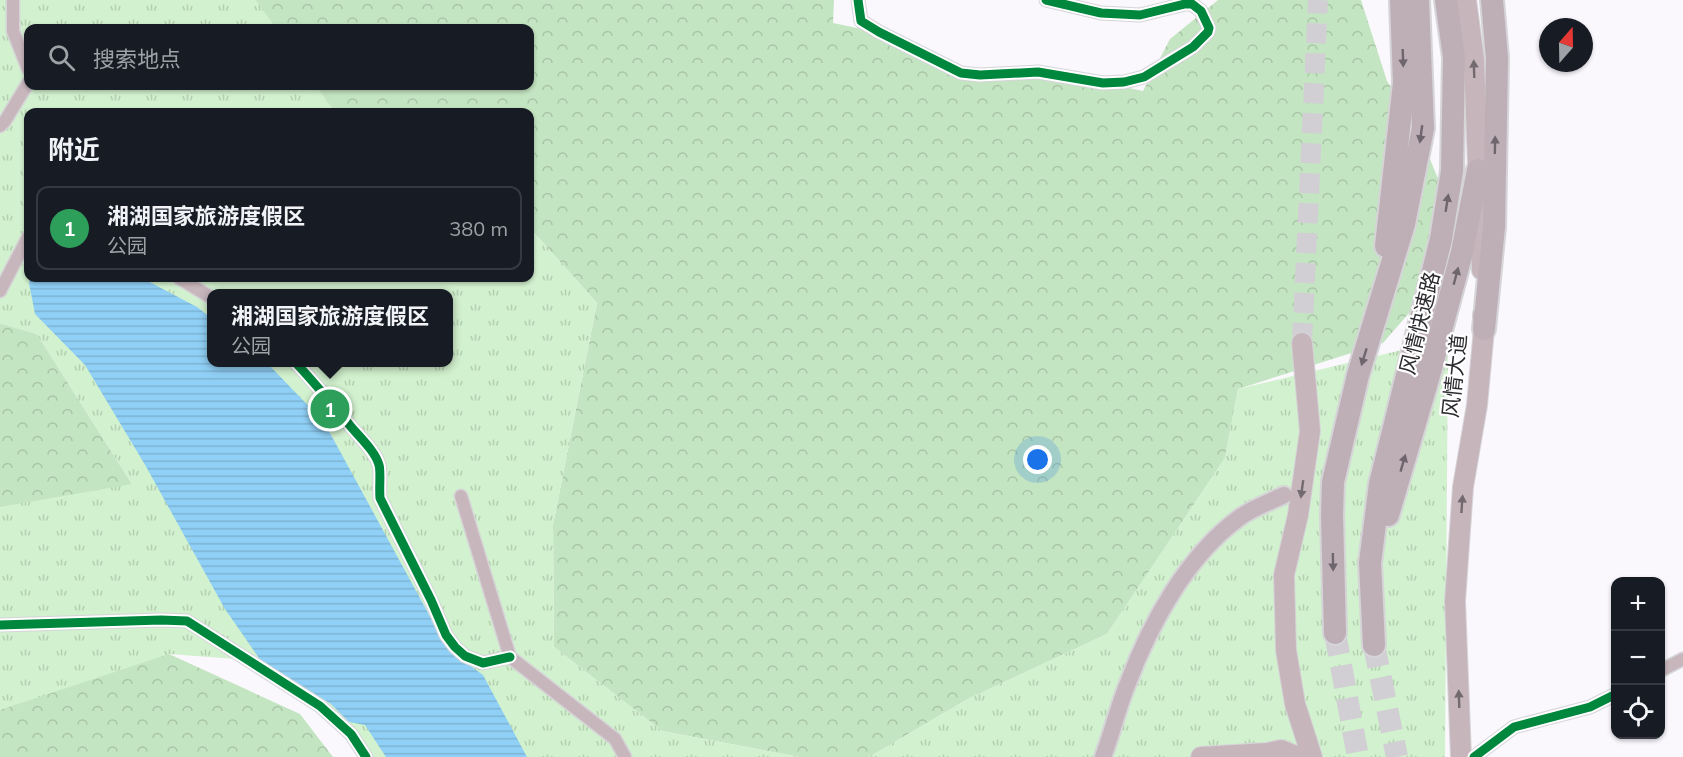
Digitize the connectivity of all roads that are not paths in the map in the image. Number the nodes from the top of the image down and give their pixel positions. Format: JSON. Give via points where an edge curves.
{"nodes":[{"id":1,"x":13,"y":0,"type":"edge"},
{"id":2,"x":858,"y":0,"type":"edge"},
{"id":3,"x":1046,"y":0,"type":"edge"},
{"id":4,"x":1492,"y":0,"type":"edge"},
{"id":5,"x":1413,"y":4,"type":"edge"},
{"id":6,"x":1453,"y":4,"type":"edge"},
{"id":7,"x":24,"y":59,"type":"edge"},
{"id":8,"x":24,"y":90,"type":"edge"},
{"id":9,"x":0,"y":126,"type":"edge"},
{"id":10,"x":1478,"y":170,"type":"junction"},
{"id":11,"x":24,"y":245,"type":"edge"},
{"id":12,"x":186,"y":282,"type":"edge"},
{"id":13,"x":0,"y":291,"type":"edge"},
{"id":14,"x":207,"y":295,"type":"edge"},
{"id":15,"x":1484,"y":329,"type":"junction"},
{"id":16,"x":1302,"y":343,"type":"tunnel mouth"},
{"id":17,"x":299,"y":367,"type":"edge"},
{"id":18,"x":1284,"y":495,"type":"dead end"},
{"id":19,"x":461,"y":496,"type":"dead end"},
{"id":20,"x":0,"y":625,"type":"edge"},
{"id":21,"x":1335,"y":633,"type":"tunnel mouth"},
{"id":22,"x":510,"y":657,"type":"junction"},
{"id":23,"x":1683,"y":660,"type":"edge"},
{"id":24,"x":1665,"y":669,"type":"edge"},
{"id":25,"x":1611,"y":696,"type":"edge"},
{"id":26,"x":1295,"y":704,"type":"junction"},
{"id":27,"x":1282,"y":753,"type":"edge"},
{"id":28,"x":366,"y":757,"type":"edge"},
{"id":29,"x":625,"y":757,"type":"edge"},
{"id":30,"x":1103,"y":757,"type":"edge"},
{"id":31,"x":1201,"y":757,"type":"edge"},
{"id":32,"x":1312,"y":757,"type":"edge"},
{"id":33,"x":1461,"y":757,"type":"edge"},
{"id":34,"x":1474,"y":757,"type":"edge"}],
"edges":[{"from":1,"to":7,"type":"street","via":[[13,32]]},
{"from":2,"to":3,"type":"street","via":[[861,21],[961,74],[1038,72],[1103,83],[1124,82],[1144,77],[1194,47],[1209,28],[1192,4],[1140,15],[1101,13]]},
{"from":15,"to":4,"type":"highway","one_way":true,"via":[[1494,227],[1497,58]]},
{"from":5,"to":21,"type":"highway","name":"风情快速路","one_way":true,"via":[[1423,128],[1404,224],[1358,375],[1333,482]]},
{"from":10,"to":6,"type":"main road","name":"风情大道","one_way":true,"via":[[1474,60]]},
{"from":6,"to":10,"type":"highway","name":"风情快速路","via":[[1452,171],[1441,239],[1380,484],[1370,563],[1374,645],[1383,531],[1462,252]]},
{"from":8,"to":9,"type":"street"},
{"from":10,"to":15,"type":"main road","name":"风情大道"},
{"from":11,"to":13,"type":"street"},
{"from":12,"to":14,"type":"street"},
{"from":33,"to":15,"type":"main road","name":"风情大道","one_way":true,"via":[[1455,601],[1463,487],[1477,405]]},
{"from":16,"to":26,"type":"main road","one_way":true,"via":[[1310,431],[1298,515],[1284,575],[1286,650]]},
{"from":17,"to":22,"type":"street","via":[[379,463],[380,498],[446,635],[465,656],[483,663]]},
{"from":18,"to":30,"type":"main road","via":[[1240,517],[1186,572],[1142,650]]},
{"from":19,"to":22,"type":"street"},
{"from":20,"to":28,"type":"street","via":[[187,621],[320,706],[351,734]]},
{"from":22,"to":29,"type":"street","via":[[615,739]]},
{"from":23,"to":24,"type":"street"},
{"from":25,"to":34,"type":"street","via":[[1590,707],[1515,727]]},
{"from":26,"to":27,"type":"main road","via":[[1300,736]]},
{"from":26,"to":32,"type":"main road"},
{"from":27,"to":31,"type":"main road"}]}
